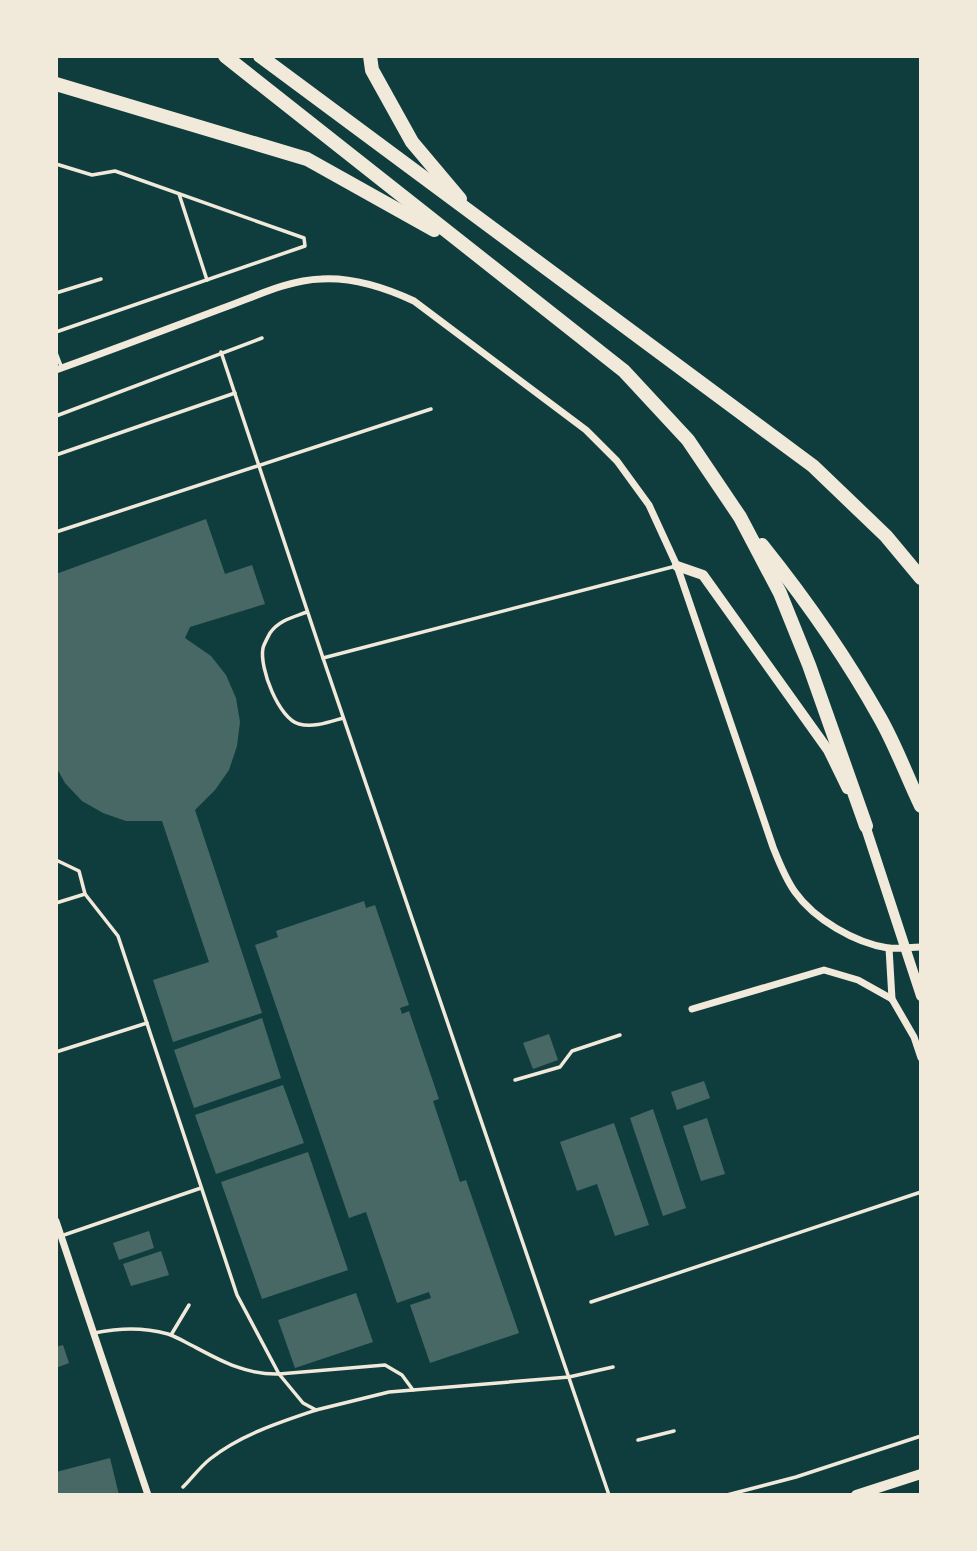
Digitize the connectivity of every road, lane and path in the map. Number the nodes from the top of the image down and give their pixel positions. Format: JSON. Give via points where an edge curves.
{"nodes":[{"id":1,"x":225,"y":56,"type":"edge"},
{"id":2,"x":260,"y":56,"type":"edge"},
{"id":3,"x":370,"y":56,"type":"edge"},
{"id":4,"x":56,"y":84,"type":"edge"},
{"id":5,"x":56,"y":164,"type":"edge"},
{"id":6,"x":179,"y":194,"type":"junction"},
{"id":7,"x":477,"y":219,"type":"junction"},
{"id":8,"x":475,"y":253,"type":"junction"},
{"id":9,"x":101,"y":279,"type":"dead end"},
{"id":10,"x":207,"y":280,"type":"junction"},
{"id":11,"x":56,"y":293,"type":"edge"},
{"id":12,"x":56,"y":332,"type":"edge"},
{"id":13,"x":262,"y":338,"type":"dead end"},
{"id":14,"x":221,"y":352,"type":"junction"},
{"id":15,"x":56,"y":353,"type":"edge"},
{"id":16,"x":59,"y":369,"type":"edge"},
{"id":17,"x":235,"y":393,"type":"junction"},
{"id":18,"x":431,"y":409,"type":"dead end"},
{"id":19,"x":56,"y":416,"type":"edge"},
{"id":20,"x":56,"y":455,"type":"edge"},
{"id":21,"x":259,"y":466,"type":"junction"},
{"id":22,"x":740,"y":517,"type":"junction"},
{"id":23,"x":56,"y":533,"type":"edge"},
{"id":24,"x":677,"y":566,"type":"junction"},
{"id":25,"x":921,"y":578,"type":"edge"},
{"id":26,"x":307,"y":612,"type":"junction"},
{"id":27,"x":323,"y":658,"type":"junction"},
{"id":28,"x":343,"y":718,"type":"junction"},
{"id":29,"x":921,"y":806,"type":"edge"},
{"id":30,"x":866,"y":826,"type":"junction"},
{"id":31,"x":56,"y":860,"type":"edge"},
{"id":32,"x":85,"y":894,"type":"junction"},
{"id":33,"x":56,"y":903,"type":"edge"},
{"id":34,"x":921,"y":947,"type":"edge"},
{"id":35,"x":889,"y":948,"type":"junction"},
{"id":36,"x":921,"y":996,"type":"edge"},
{"id":37,"x":892,"y":999,"type":"junction"},
{"id":38,"x":692,"y":1009,"type":"dead end"},
{"id":39,"x":146,"y":1023,"type":"junction"},
{"id":40,"x":620,"y":1035,"type":"dead end"},
{"id":41,"x":56,"y":1052,"type":"edge"},
{"id":42,"x":921,"y":1058,"type":"edge"},
{"id":43,"x":515,"y":1080,"type":"dead end"},
{"id":44,"x":201,"y":1188,"type":"junction"},
{"id":45,"x":921,"y":1192,"type":"edge"},
{"id":46,"x":56,"y":1221,"type":"edge"},
{"id":47,"x":59,"y":1237,"type":"edge"},
{"id":48,"x":591,"y":1302,"type":"dead end"},
{"id":49,"x":190,"y":1305,"type":"dead end"},
{"id":50,"x":94,"y":1332,"type":"junction"},
{"id":51,"x":171,"y":1335,"type":"junction"},
{"id":52,"x":613,"y":1367,"type":"dead end"},
{"id":53,"x":279,"y":1374,"type":"junction"},
{"id":54,"x":569,"y":1377,"type":"junction"},
{"id":55,"x":413,"y":1390,"type":"junction"},
{"id":56,"x":316,"y":1410,"type":"junction"},
{"id":57,"x":674,"y":1431,"type":"dead end"},
{"id":58,"x":921,"y":1436,"type":"edge"},
{"id":59,"x":638,"y":1440,"type":"dead end"},
{"id":60,"x":921,"y":1474,"type":"edge"},
{"id":61,"x":183,"y":1487,"type":"dead end"},
{"id":62,"x":148,"y":1495,"type":"edge"},
{"id":63,"x":609,"y":1495,"type":"edge"},
{"id":64,"x":727,"y":1495,"type":"edge"},
{"id":65,"x":856,"y":1495,"type":"edge"}],
"edges":[{"from":1,"to":8,"type":"highway"},
{"from":2,"to":7,"type":"highway"},
{"from":3,"to":7,"type":"highway","via":[[372,70],[412,142]]},
{"from":4,"to":8,"type":"highway","via":[[307,159]]},
{"from":5,"to":6,"type":"lane","via":[[92,175],[115,171]]},
{"from":6,"to":10,"type":"lane"},
{"from":6,"to":10,"type":"lane","via":[[304,239],[305,246]]},
{"from":7,"to":25,"type":"highway","via":[[813,466],[886,536]]},
{"from":8,"to":22,"type":"highway","via":[[624,371],[688,440]]},
{"from":9,"to":11,"type":"lane"},
{"from":10,"to":12,"type":"lane"},
{"from":13,"to":14,"type":"lane"},
{"from":14,"to":17,"type":"lane"},
{"from":14,"to":19,"type":"lane"},
{"from":15,"to":16,"type":"lane"},
{"from":16,"to":24,"type":"street","via":[[301,282],[336,279],[393,291],[435,315],[603,446],[649,505]]},
{"from":17,"to":20,"type":"lane"},
{"from":17,"to":21,"type":"lane"},
{"from":18,"to":21,"type":"lane"},
{"from":21,"to":23,"type":"lane"},
{"from":21,"to":26,"type":"lane"},
{"from":22,"to":29,"type":"highway","via":[[840,652],[881,720]]},
{"from":22,"to":30,"type":"highway","via":[[780,593]]},
{"from":24,"to":27,"type":"lane"},
{"from":24,"to":30,"type":"main road","via":[[703,575],[828,750]]},
{"from":24,"to":35,"type":"street","via":[[785,875],[796,894],[831,924]]},
{"from":26,"to":27,"type":"lane"},
{"from":26,"to":28,"type":"lane","via":[[284,620],[270,632],[262,649],[265,670],[280,709],[297,724],[317,725]]},
{"from":27,"to":28,"type":"lane"},
{"from":28,"to":54,"type":"lane"},
{"from":30,"to":36,"type":"main road"},
{"from":31,"to":32,"type":"lane","via":[[79,871]]},
{"from":32,"to":33,"type":"lane"},
{"from":32,"to":39,"type":"lane","via":[[118,936]]},
{"from":34,"to":35,"type":"street"},
{"from":35,"to":37,"type":"street"},
{"from":37,"to":38,"type":"street","via":[[858,980],[824,970]]},
{"from":37,"to":42,"type":"street"},
{"from":39,"to":41,"type":"lane"},
{"from":39,"to":44,"type":"lane"},
{"from":40,"to":43,"type":"lane","via":[[572,1051],[560,1067]]},
{"from":44,"to":47,"type":"lane"},
{"from":44,"to":53,"type":"lane","via":[[237,1295]]},
{"from":45,"to":48,"type":"lane"},
{"from":46,"to":47,"type":"street"},
{"from":47,"to":50,"type":"street"},
{"from":49,"to":51,"type":"lane"},
{"from":50,"to":51,"type":"lane","via":[[140,1328]]},
{"from":50,"to":62,"type":"street"},
{"from":51,"to":53,"type":"lane","via":[[231,1366],[260,1375]]},
{"from":52,"to":54,"type":"lane"},
{"from":53,"to":55,"type":"lane","via":[[385,1365],[402,1375]]},
{"from":53,"to":56,"type":"lane","via":[[303,1403]]},
{"from":54,"to":55,"type":"lane"},
{"from":54,"to":63,"type":"lane"},
{"from":55,"to":56,"type":"lane"},
{"from":56,"to":61,"type":"lane","via":[[228,1446]]},
{"from":57,"to":59,"type":"lane"},
{"from":58,"to":64,"type":"lane"},
{"from":60,"to":65,"type":"street"}]}
